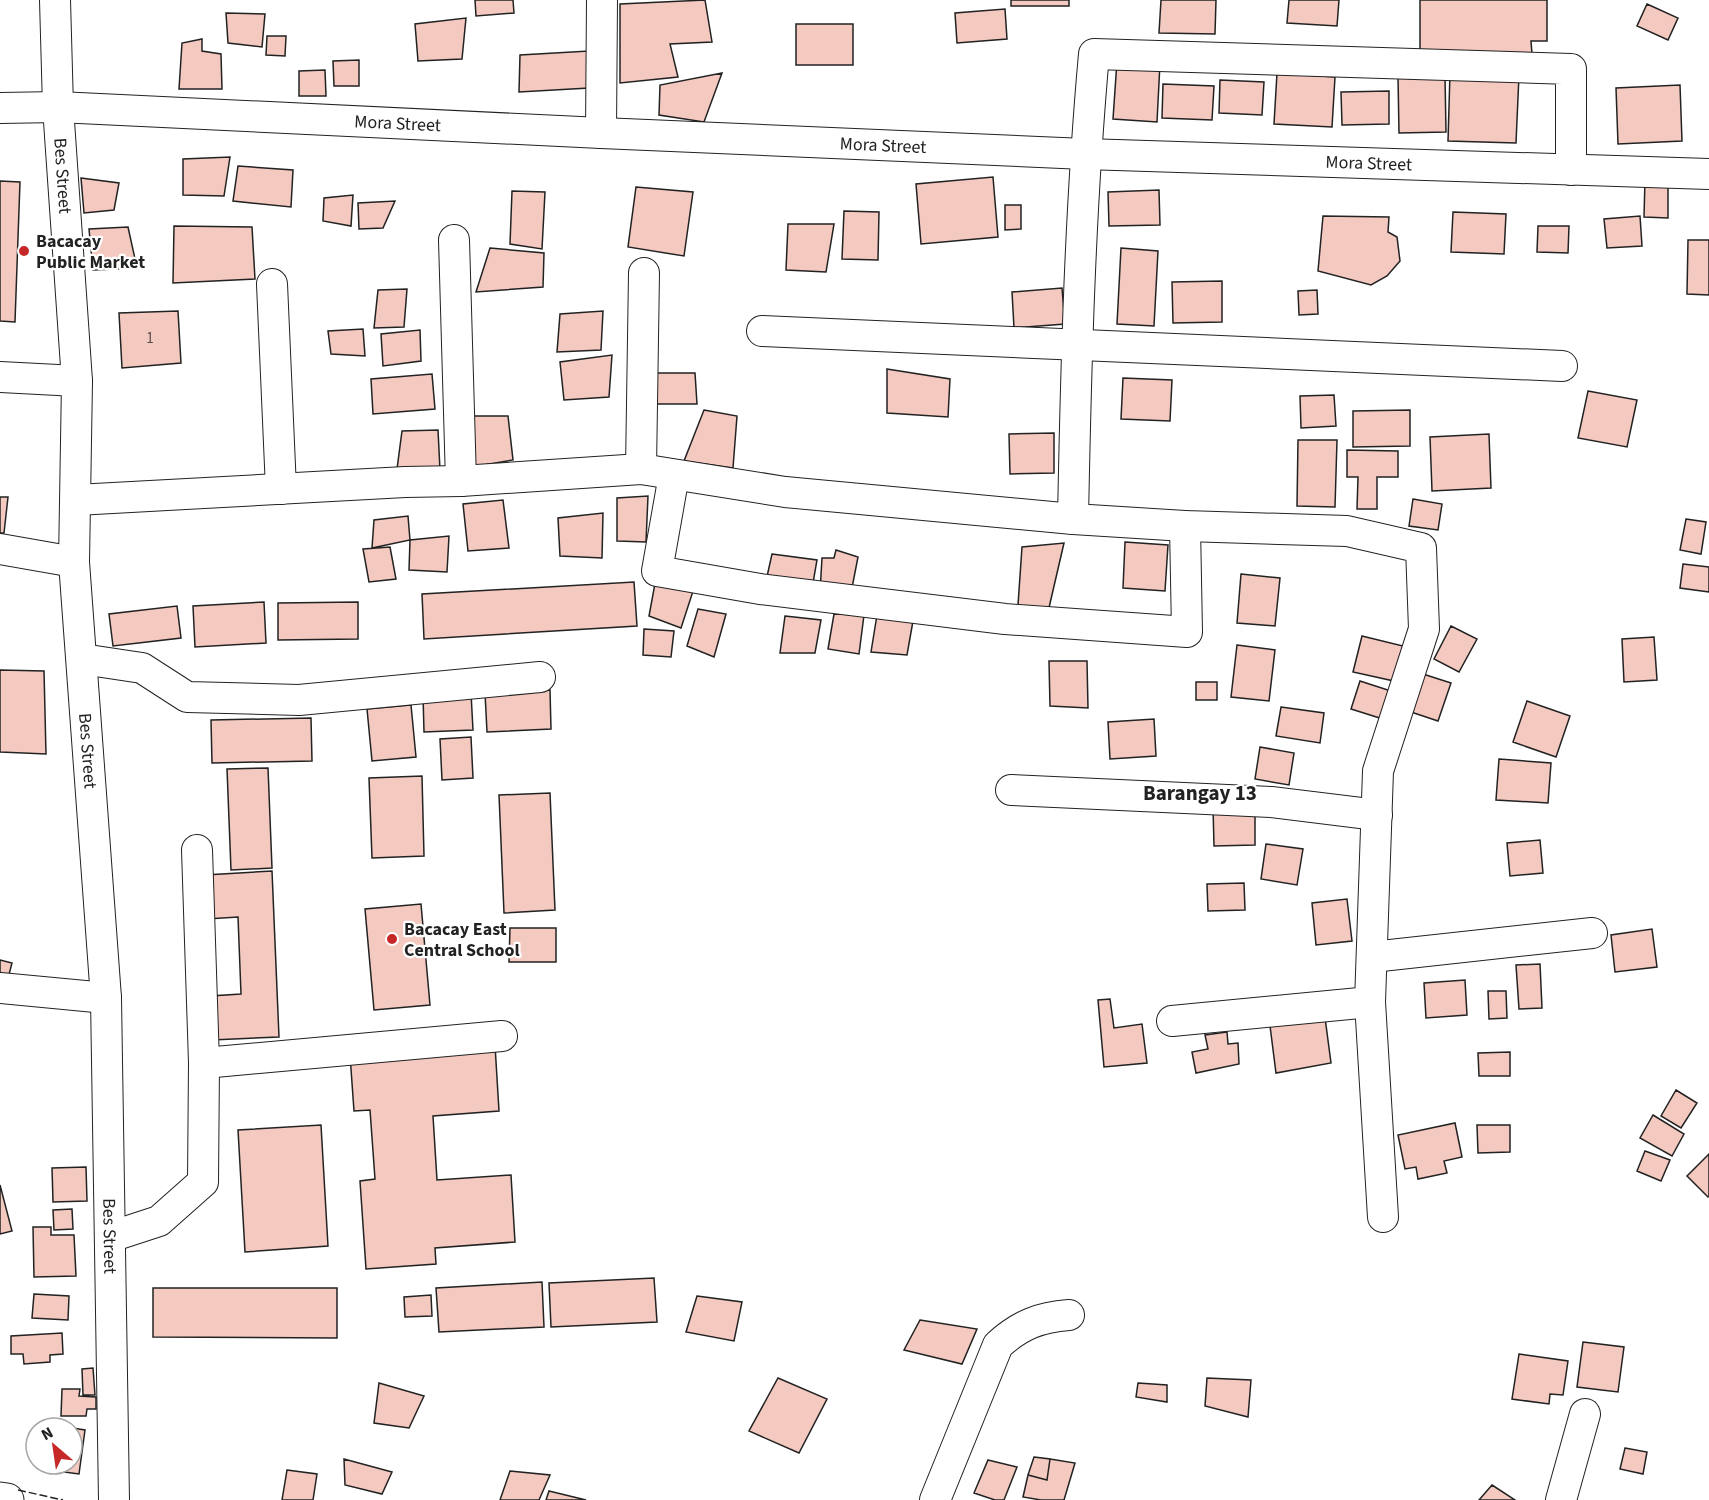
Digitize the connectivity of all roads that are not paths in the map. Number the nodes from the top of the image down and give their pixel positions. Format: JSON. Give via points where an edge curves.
{"nodes":[{"id":1,"x":55,"y":0,"type":"edge"},
{"id":2,"x":602,"y":0,"type":"edge"},
{"id":3,"x":58,"y":107,"type":"junction"},
{"id":4,"x":0,"y":108,"type":"edge"},
{"id":5,"x":601,"y":134,"type":"junction"},
{"id":6,"x":1085,"y":154,"type":"junction"},
{"id":7,"x":1571,"y":170,"type":"junction"},
{"id":8,"x":1709,"y":174,"type":"edge"},
{"id":9,"x":454,"y":240,"type":"dead end"},
{"id":10,"x":644,"y":273,"type":"dead end"},
{"id":11,"x":272,"y":284,"type":"dead end"},
{"id":12,"x":762,"y":331,"type":"dead end"},
{"id":13,"x":1076,"y":344,"type":"junction"},
{"id":14,"x":1562,"y":366,"type":"dead end"},
{"id":15,"x":0,"y":377,"type":"edge"},
{"id":16,"x":77,"y":381,"type":"junction"},
{"id":17,"x":641,"y":470,"type":"junction"},
{"id":18,"x":674,"y":475,"type":"junction"},
{"id":19,"x":460,"y":481,"type":"junction"},
{"id":20,"x":281,"y":489,"type":"junction"},
{"id":21,"x":76,"y":500,"type":"junction"},
{"id":22,"x":1073,"y":519,"type":"junction"},
{"id":23,"x":1185,"y":526,"type":"junction"},
{"id":24,"x":0,"y":549,"type":"edge"},
{"id":25,"x":74,"y":562,"type":"junction"},
{"id":26,"x":82,"y":659,"type":"junction"},
{"id":27,"x":540,"y":677,"type":"dead end"},
{"id":28,"x":1011,"y":790,"type":"dead end"},
{"id":29,"x":1377,"y":815,"type":"junction"},
{"id":30,"x":196,"y":850,"type":"dead end"},
{"id":31,"x":1592,"y":933,"type":"dead end"},
{"id":32,"x":1372,"y":957,"type":"junction"},
{"id":33,"x":0,"y":988,"type":"edge"},
{"id":34,"x":106,"y":998,"type":"junction"},
{"id":35,"x":1370,"y":1002,"type":"junction"},
{"id":36,"x":1172,"y":1021,"type":"dead end"},
{"id":37,"x":502,"y":1036,"type":"dead end"},
{"id":38,"x":204,"y":1063,"type":"junction"},
{"id":39,"x":1383,"y":1217,"type":"dead end"},
{"id":40,"x":110,"y":1237,"type":"junction"},
{"id":41,"x":1069,"y":1315,"type":"dead end"},
{"id":42,"x":1585,"y":1414,"type":"dead end"},
{"id":43,"x":0,"y":1499,"type":"edge"},
{"id":44,"x":7,"y":1500,"type":"edge"},
{"id":45,"x":114,"y":1500,"type":"edge"},
{"id":46,"x":935,"y":1500,"type":"edge"},
{"id":47,"x":1561,"y":1500,"type":"edge"}],
"edges":[{"from":1,"to":3,"type":"street","name":"Bes Street"},
{"from":2,"to":5,"type":"street"},
{"from":3,"to":4,"type":"street","name":"Mora Street"},
{"from":3,"to":5,"type":"street","name":"Mora Street"},
{"from":3,"to":16,"type":"street","name":"Bes Street"},
{"from":5,"to":6,"type":"street","name":"Mora Street"},
{"from":6,"to":7,"type":"street","name":"Mora Street"},
{"from":6,"to":7,"type":"street","via":[[1094,54],[1571,69]]},
{"from":6,"to":13,"type":"street"},
{"from":7,"to":8,"type":"street","name":"Mora Street"},
{"from":9,"to":19,"type":"street"},
{"from":10,"to":17,"type":"street"},
{"from":11,"to":20,"type":"street"},
{"from":12,"to":13,"type":"street"},
{"from":13,"to":14,"type":"street"},
{"from":13,"to":22,"type":"street"},
{"from":15,"to":16,"type":"street"},
{"from":16,"to":21,"type":"street","name":"Bes Street"},
{"from":17,"to":18,"type":"street"},
{"from":17,"to":19,"type":"street"},
{"from":18,"to":22,"type":"street","via":[[785,492]]},
{"from":18,"to":23,"type":"street","via":[[657,571],[760,589],[1005,619],[1187,632]]},
{"from":19,"to":20,"type":"street"},
{"from":20,"to":21,"type":"street"},
{"from":21,"to":25,"type":"street","name":"Bes Street"},
{"from":22,"to":23,"type":"street"},
{"from":23,"to":29,"type":"street","via":[[1347,531],[1421,548],[1424,629],[1378,771]]},
{"from":24,"to":25,"type":"street"},
{"from":25,"to":26,"type":"street","name":"Bes Street"},
{"from":26,"to":27,"type":"street","via":[[142,668],[187,697],[299,700]]},
{"from":26,"to":34,"type":"street","name":"Bes Street"},
{"from":28,"to":29,"type":"street","via":[[1271,802]]},
{"from":29,"to":32,"type":"street"},
{"from":30,"to":38,"type":"street"},
{"from":31,"to":32,"type":"street"},
{"from":32,"to":35,"type":"street"},
{"from":33,"to":34,"type":"street"},
{"from":34,"to":40,"type":"street","name":"Bes Street"},
{"from":35,"to":36,"type":"street"},
{"from":35,"to":39,"type":"street"},
{"from":37,"to":38,"type":"street"},
{"from":38,"to":40,"type":"street","via":[[203,1182],[159,1221]]},
{"from":40,"to":45,"type":"street","name":"Bes Street"},
{"from":41,"to":46,"type":"street","via":[[1046,1317],[1012,1332],[998,1345]]},
{"from":42,"to":47,"type":"street"},
{"from":43,"to":44,"type":"main road"}]}
